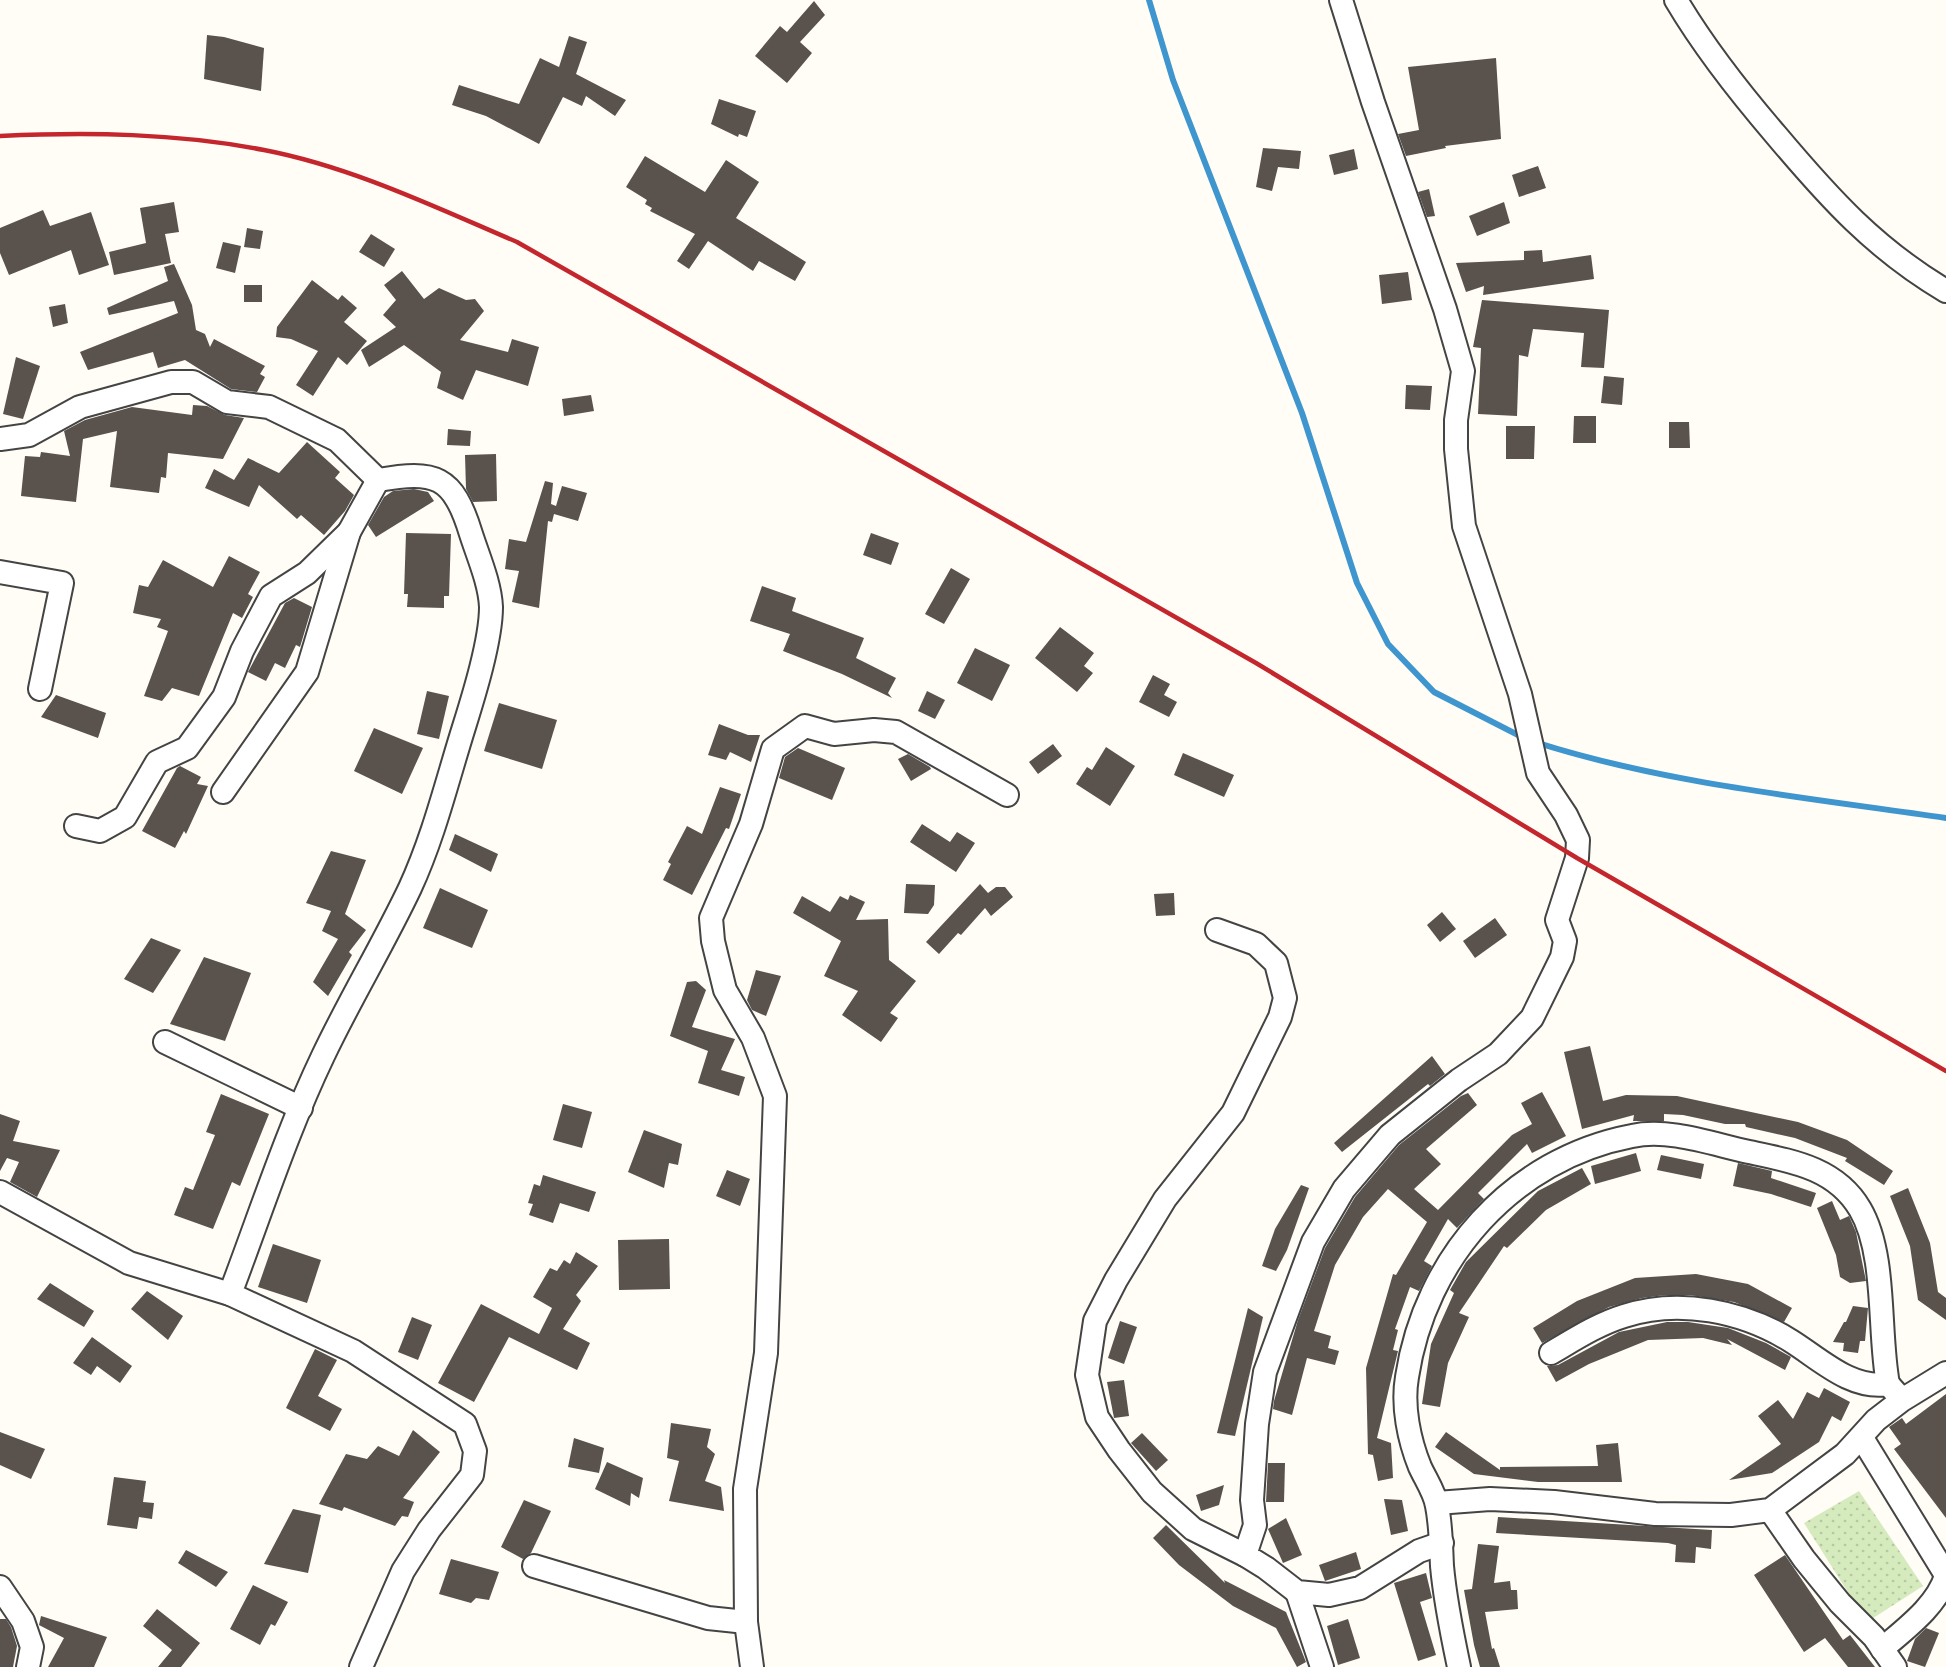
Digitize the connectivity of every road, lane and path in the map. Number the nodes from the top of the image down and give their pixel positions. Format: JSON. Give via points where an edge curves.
{"nodes":[{"id":1,"x":1341,"y":0,"type":"edge"},
{"id":2,"x":1676,"y":0,"type":"edge"},
{"id":3,"x":1946,"y":291,"type":"edge"},
{"id":4,"x":0,"y":439,"type":"edge"},
{"id":5,"x":378,"y":480,"type":"junction"},
{"id":6,"x":349,"y":532,"type":"junction"},
{"id":7,"x":0,"y":572,"type":"edge"},
{"id":8,"x":40,"y":689,"type":"dead end"},
{"id":9,"x":223,"y":792,"type":"dead end"},
{"id":10,"x":1007,"y":795,"type":"dead end"},
{"id":11,"x":76,"y":825,"type":"dead end"},
{"id":12,"x":1217,"y":930,"type":"dead end"},
{"id":13,"x":165,"y":1042,"type":"dead end"},
{"id":14,"x":301,"y":1108,"type":"junction"},
{"id":15,"x":0,"y":1192,"type":"edge"},
{"id":16,"x":230,"y":1294,"type":"junction"},
{"id":17,"x":1551,"y":1353,"type":"dead end"},
{"id":18,"x":1946,"y":1373,"type":"edge"},
{"id":19,"x":1895,"y":1392,"type":"junction"},
{"id":20,"x":1862,"y":1437,"type":"junction"},
{"id":21,"x":1437,"y":1503,"type":"junction"},
{"id":22,"x":1770,"y":1510,"type":"junction"},
{"id":23,"x":1442,"y":1543,"type":"junction"},
{"id":24,"x":1245,"y":1555,"type":"junction"},
{"id":25,"x":534,"y":1566,"type":"dead end"},
{"id":26,"x":1946,"y":1575,"type":"edge"},
{"id":27,"x":0,"y":1587,"type":"edge"},
{"id":28,"x":1297,"y":1592,"type":"junction"},
{"id":29,"x":746,"y":1622,"type":"junction"},
{"id":30,"x":1888,"y":1658,"type":"edge"},
{"id":31,"x":27,"y":1667,"type":"edge"},
{"id":32,"x":361,"y":1667,"type":"edge"},
{"id":33,"x":752,"y":1667,"type":"edge"},
{"id":34,"x":1322,"y":1667,"type":"edge"},
{"id":35,"x":1459,"y":1667,"type":"edge"}],
"edges":[{"from":1,"to":24,"type":"street","via":[[1463,371],[1456,449],[1464,526],[1520,694],[1538,773],[1578,840],[1577,858],[1557,920],[1565,941],[1562,957],[1532,1018],[1498,1054],[1390,1135],[1344,1189],[1322,1224],[1265,1372],[1252,1500],[1255,1525]]},
{"from":2,"to":3,"type":"street","via":[[1731,82],[1823,191],[1907,268]]},
{"from":4,"to":5,"type":"street","via":[[28,435],[80,407],[171,382],[193,382],[227,402],[269,407],[337,440]]},
{"from":5,"to":6,"type":"street"},
{"from":5,"to":14,"type":"street","via":[[412,474],[440,478],[450,488],[468,524],[490,607],[478,681],[437,822],[410,888],[322,1057]]},
{"from":6,"to":9,"type":"street","via":[[307,672]]},
{"from":6,"to":11,"type":"street","via":[[307,573],[271,596],[242,651],[224,697],[187,748],[157,762],[125,817],[100,831]]},
{"from":7,"to":8,"type":"street","via":[[62,583]]},
{"from":10,"to":29,"type":"street","via":[[896,732],[834,734],[804,726],[773,749],[751,824],[711,918],[725,990],[753,1038],[775,1096],[766,1353],[745,1490]]},
{"from":12,"to":24,"type":"street","via":[[1256,944],[1276,963],[1285,998],[1280,1017],[1233,1113],[1165,1199],[1116,1280],[1095,1321],[1087,1376],[1097,1417],[1152,1492],[1193,1529]]},
{"from":13,"to":14,"type":"street"},
{"from":14,"to":16,"type":"street"},
{"from":15,"to":16,"type":"street","via":[[129,1263]]},
{"from":16,"to":32,"type":"street","via":[[353,1351],[465,1424],[475,1451],[472,1475],[403,1571]]},
{"from":17,"to":19,"type":"street","via":[[1626,1315],[1704,1309],[1771,1330],[1856,1382]]},
{"from":18,"to":19,"type":"street"},
{"from":19,"to":20,"type":"street"},
{"from":19,"to":21,"type":"street","via":[[1873,1244],[1861,1210],[1848,1193],[1831,1177],[1787,1160],[1663,1134],[1632,1135],[1554,1162],[1520,1186],[1453,1253],[1436,1281],[1418,1328],[1405,1409],[1419,1463]]},
{"from":20,"to":22,"type":"street"},
{"from":20,"to":26,"type":"street"},
{"from":21,"to":22,"type":"street","via":[[1490,1498],[1666,1514],[1731,1515]]},
{"from":21,"to":23,"type":"street"},
{"from":22,"to":30,"type":"street","via":[[1804,1559]]},
{"from":23,"to":28,"type":"street","via":[[1419,1551],[1360,1588],[1329,1595]]},
{"from":23,"to":35,"type":"street","via":[[1446,1595]]},
{"from":24,"to":28,"type":"street"},
{"from":25,"to":29,"type":"street","via":[[708,1618]]},
{"from":26,"to":30,"type":"street","via":[[1943,1585]]},
{"from":27,"to":31,"type":"street","via":[[23,1621],[32,1647]]},
{"from":28,"to":34,"type":"street"},
{"from":29,"to":33,"type":"street"}]}
